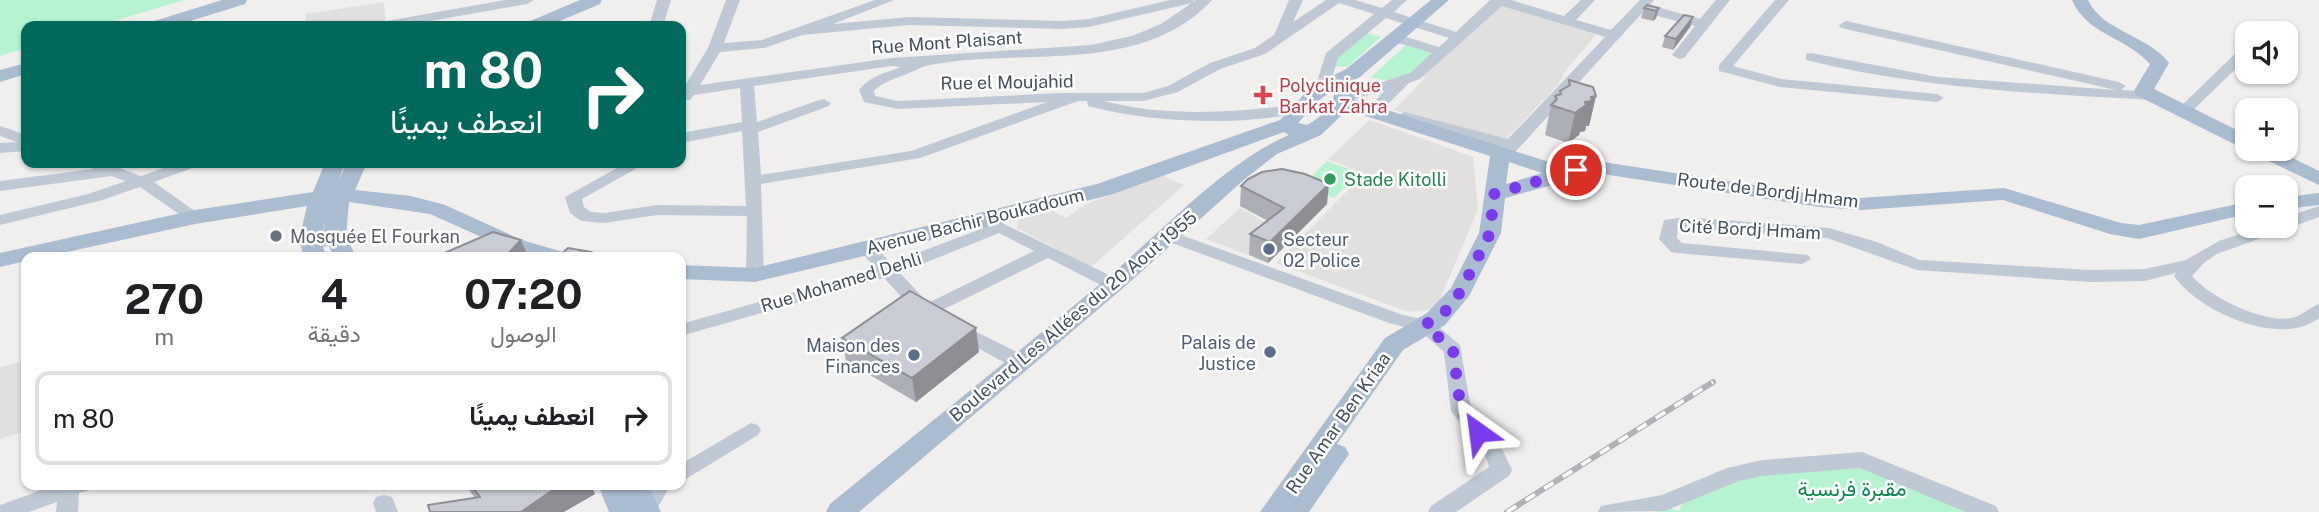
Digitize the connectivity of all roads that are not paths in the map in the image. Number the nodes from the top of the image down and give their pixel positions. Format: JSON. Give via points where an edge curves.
{"nodes":[{"id":1,"x":239,"y":0,"type":"edge"},
{"id":2,"x":527,"y":0,"type":"edge"},
{"id":3,"x":594,"y":0,"type":"edge"},
{"id":4,"x":664,"y":0,"type":"edge"},
{"id":5,"x":733,"y":0,"type":"edge"},
{"id":6,"x":887,"y":0,"type":"edge"},
{"id":7,"x":1187,"y":0,"type":"edge"},
{"id":8,"x":1205,"y":0,"type":"edge"},
{"id":9,"x":1296,"y":0,"type":"edge"},
{"id":10,"x":1335,"y":0,"type":"edge"},
{"id":11,"x":1341,"y":0,"type":"edge"},
{"id":12,"x":1400,"y":0,"type":"edge"},
{"id":13,"x":1441,"y":0,"type":"edge"},
{"id":14,"x":1450,"y":0,"type":"edge"},
{"id":15,"x":1498,"y":0,"type":"edge"},
{"id":16,"x":1588,"y":0,"type":"edge"},
{"id":17,"x":1723,"y":0,"type":"edge"},
{"id":18,"x":1782,"y":0,"type":"edge"},
{"id":19,"x":2080,"y":0,"type":"edge"},
{"id":20,"x":1644,"y":4,"type":"edge"},
{"id":21,"x":1383,"y":13,"type":"junction"},
{"id":22,"x":173,"y":21,"type":"edge"},
{"id":23,"x":409,"y":21,"type":"edge"},
{"id":24,"x":546,"y":21,"type":"edge"},
{"id":25,"x":658,"y":21,"type":"edge"},
{"id":26,"x":1567,"y":21,"type":"junction"},
{"id":27,"x":1417,"y":24,"type":"junction"},
{"id":28,"x":1703,"y":24,"type":"junction"},
{"id":29,"x":1846,"y":25,"type":"dead end"},
{"id":30,"x":1364,"y":28,"type":"junction"},
{"id":31,"x":800,"y":31,"type":"junction"},
{"id":32,"x":1281,"y":36,"type":"junction"},
{"id":33,"x":1616,"y":36,"type":"junction"},
{"id":34,"x":1459,"y":37,"type":"junction"},
{"id":35,"x":1399,"y":39,"type":"junction"},
{"id":36,"x":715,"y":48,"type":"junction"},
{"id":37,"x":1443,"y":52,"type":"junction"},
{"id":38,"x":1679,"y":55,"type":"dead end"},
{"id":39,"x":997,"y":56,"type":"junction"},
{"id":40,"x":1811,"y":57,"type":"dead end"},
{"id":41,"x":2235,"y":62,"type":"edge"},
{"id":42,"x":924,"y":63,"type":"junction"},
{"id":43,"x":1054,"y":69,"type":"dead end"},
{"id":44,"x":21,"y":70,"type":"edge"},
{"id":45,"x":0,"y":76,"type":"edge"},
{"id":46,"x":1404,"y":80,"type":"junction"},
{"id":47,"x":747,"y":85,"type":"junction"},
{"id":48,"x":1324,"y":87,"type":"junction"},
{"id":49,"x":686,"y":92,"type":"edge"},
{"id":50,"x":2148,"y":94,"type":"junction"},
{"id":51,"x":686,"y":95,"type":"edge"},
{"id":52,"x":1076,"y":97,"type":"junction"},
{"id":53,"x":1937,"y":98,"type":"dead end"},
{"id":54,"x":1343,"y":101,"type":"junction"},
{"id":55,"x":824,"y":103,"type":"dead end"},
{"id":56,"x":2184,"y":111,"type":"junction"},
{"id":57,"x":1384,"y":113,"type":"junction"},
{"id":58,"x":1228,"y":114,"type":"junction"},
{"id":59,"x":750,"y":127,"type":"junction"},
{"id":60,"x":1283,"y":129,"type":"junction"},
{"id":61,"x":0,"y":131,"type":"edge"},
{"id":62,"x":686,"y":137,"type":"edge"},
{"id":63,"x":2235,"y":137,"type":"edge"},
{"id":64,"x":21,"y":138,"type":"edge"},
{"id":65,"x":21,"y":146,"type":"edge"},
{"id":66,"x":0,"y":148,"type":"edge"},
{"id":67,"x":1506,"y":152,"type":"junction"},
{"id":68,"x":2283,"y":161,"type":"edge"},
{"id":69,"x":106,"y":168,"type":"edge"},
{"id":70,"x":159,"y":168,"type":"edge"},
{"id":71,"x":179,"y":168,"type":"edge"},
{"id":72,"x":334,"y":168,"type":"edge"},
{"id":73,"x":352,"y":168,"type":"edge"},
{"id":74,"x":628,"y":168,"type":"edge"},
{"id":75,"x":1576,"y":170,"type":"junction"},
{"id":76,"x":114,"y":171,"type":"junction"},
{"id":77,"x":2319,"y":179,"type":"edge"},
{"id":78,"x":753,"y":181,"type":"junction"},
{"id":79,"x":143,"y":182,"type":"junction"},
{"id":80,"x":0,"y":186,"type":"edge"},
{"id":81,"x":1494,"y":194,"type":"junction"},
{"id":82,"x":326,"y":199,"type":"junction"},
{"id":83,"x":2319,"y":199,"type":"edge"},
{"id":84,"x":2298,"y":202,"type":"edge"},
{"id":85,"x":755,"y":211,"type":"junction"},
{"id":86,"x":2235,"y":211,"type":"edge"},
{"id":87,"x":2319,"y":211,"type":"edge"},
{"id":88,"x":195,"y":217,"type":"junction"},
{"id":89,"x":2298,"y":219,"type":"edge"},
{"id":90,"x":0,"y":220,"type":"edge"},
{"id":91,"x":993,"y":223,"type":"junction"},
{"id":92,"x":1170,"y":236,"type":"junction"},
{"id":93,"x":2247,"y":238,"type":"edge"},
{"id":94,"x":866,"y":247,"type":"junction"},
{"id":95,"x":36,"y":252,"type":"edge"},
{"id":96,"x":314,"y":252,"type":"edge"},
{"id":97,"x":343,"y":252,"type":"edge"},
{"id":98,"x":531,"y":252,"type":"edge"},
{"id":99,"x":1046,"y":252,"type":"junction"},
{"id":100,"x":21,"y":255,"type":"edge"},
{"id":101,"x":1802,"y":259,"type":"dead end"},
{"id":102,"x":0,"y":260,"type":"edge"},
{"id":103,"x":2187,"y":265,"type":"junction"},
{"id":104,"x":888,"y":271,"type":"junction"},
{"id":105,"x":686,"y":272,"type":"edge"},
{"id":106,"x":755,"y":275,"type":"junction"},
{"id":107,"x":1105,"y":280,"type":"junction"},
{"id":108,"x":2319,"y":310,"type":"edge"},
{"id":109,"x":926,"y":312,"type":"junction"},
{"id":110,"x":1408,"y":327,"type":"junction"},
{"id":111,"x":686,"y":329,"type":"edge"},
{"id":112,"x":1012,"y":358,"type":"junction"},
{"id":113,"x":751,"y":430,"type":"dead end"},
{"id":114,"x":686,"y":471,"type":"edge"},
{"id":115,"x":66,"y":490,"type":"edge"},
{"id":116,"x":73,"y":490,"type":"edge"},
{"id":117,"x":624,"y":490,"type":"edge"},
{"id":118,"x":645,"y":499,"type":"edge"},
{"id":119,"x":5,"y":512,"type":"edge"},
{"id":120,"x":67,"y":512,"type":"edge"},
{"id":121,"x":824,"y":512,"type":"edge"},
{"id":122,"x":840,"y":512,"type":"edge"},
{"id":123,"x":1274,"y":512,"type":"edge"},
{"id":124,"x":1294,"y":512,"type":"edge"},
{"id":125,"x":1439,"y":512,"type":"edge"},
{"id":126,"x":1609,"y":512,"type":"edge"},
{"id":127,"x":1988,"y":512,"type":"edge"}],
"edges":[{"from":1,"to":22,"type":"main road"},
{"from":2,"to":23,"type":"street"},
{"from":3,"to":24,"type":"main road"},
{"from":4,"to":25,"type":"street"},
{"from":5,"to":36,"type":"street"},
{"from":6,"to":31,"type":"street"},
{"from":7,"to":31,"type":"street","via":[[1088,23],[899,21]]},
{"from":8,"to":39,"type":"street","name":"Rue Mont Plaisant","via":[[1161,29],[1104,48]]},
{"from":9,"to":32,"type":"street"},
{"from":10,"to":32,"type":"street"},
{"from":11,"to":21,"type":"street"},
{"from":12,"to":21,"type":"street"},
{"from":13,"to":27,"type":"main road"},
{"from":14,"to":27,"type":"main road"},
{"from":15,"to":26,"type":"street"},
{"from":15,"to":34,"type":"street"},
{"from":16,"to":26,"type":"street"},
{"from":17,"to":28,"type":"street"},
{"from":18,"to":53,"type":"street","via":[[1724,68],[1780,83]]},
{"from":19,"to":50,"type":"main road","via":[[2088,17],[2153,53],[2160,63]]},
{"from":20,"to":28,"type":"street"},
{"from":20,"to":33,"type":"street"},
{"from":21,"to":27,"type":"street"},
{"from":21,"to":30,"type":"street"},
{"from":26,"to":33,"type":"street"},
{"from":27,"to":34,"type":"street"},
{"from":27,"to":35,"type":"main road"},
{"from":28,"to":38,"type":"street"},
{"from":29,"to":50,"type":"street"},
{"from":30,"to":35,"type":"street"},
{"from":30,"to":48,"type":"street","via":[[1331,56]]},
{"from":31,"to":36,"type":"street","via":[[764,44]]},
{"from":32,"to":52,"type":"street","via":[[1260,51],[1215,66],[1160,93]]},
{"from":33,"to":67,"type":"street"},
{"from":34,"to":37,"type":"street"},
{"from":35,"to":37,"type":"street"},
{"from":35,"to":48,"type":"main road","via":[[1353,73]]},
{"from":35,"to":54,"type":"main road","via":[[1360,76]]},
{"from":36,"to":49,"type":"street"},
{"from":37,"to":46,"type":"street"},
{"from":39,"to":42,"type":"street","name":"Rue Mont Plaisant"},
{"from":39,"to":43,"type":"street"},
{"from":40,"to":50,"type":"street","via":[[1870,71],[2003,88]]},
{"from":41,"to":56,"type":"street"},
{"from":42,"to":47,"type":"street","name":"Rue Mont Plaisant","via":[[892,62]]},
{"from":42,"to":52,"type":"street","name":"Rue el Moujahid","via":[[874,82],[866,90],[869,99],[898,105]]},
{"from":44,"to":45,"type":"main road"},
{"from":46,"to":54,"type":"street"},
{"from":46,"to":57,"type":"street"},
{"from":47,"to":51,"type":"street","name":"Rue Mont Plaisant"},
{"from":47,"to":59,"type":"street"},
{"from":48,"to":54,"type":"main road","via":[[1339,86],[1345,92]]},
{"from":48,"to":60,"type":"main road"},
{"from":50,"to":56,"type":"main road"},
{"from":52,"to":58,"type":"street","name":"Rue el Moujahid","via":[[1116,110]]},
{"from":52,"to":78,"type":"street","via":[[914,155]]},
{"from":54,"to":57,"type":"main road"},
{"from":54,"to":60,"type":"main road"},
{"from":54,"to":81,"type":"main road","via":[[1475,151],[1485,160]]},
{"from":55,"to":59,"type":"street"},
{"from":56,"to":63,"type":"main road"},
{"from":57,"to":67,"type":"street"},
{"from":57,"to":75,"type":"main road","via":[[1550,169]]},
{"from":58,"to":60,"type":"street"},
{"from":58,"to":60,"type":"street","name":"Rue el Moujahid"},
{"from":59,"to":62,"type":"street"},
{"from":59,"to":78,"type":"street"},
{"from":60,"to":91,"type":"main road","name":"Avenue Bachir Boukadoum"},
{"from":60,"to":92,"type":"main road","name":"Boulevard Les Allées du 20 Aout 1955","via":[[1270,150]]},
{"from":60,"to":107,"type":"main road","name":"Boulevard Les Allées du 20 Aout 1955"},
{"from":61,"to":64,"type":"street"},
{"from":65,"to":66,"type":"street"},
{"from":67,"to":81,"type":"main road"},
{"from":68,"to":77,"type":"main road"},
{"from":69,"to":76,"type":"street"},
{"from":70,"to":79,"type":"street"},
{"from":71,"to":79,"type":"street"},
{"from":72,"to":82,"type":"main road"},
{"from":73,"to":82,"type":"main road"},
{"from":74,"to":85,"type":"street","via":[[573,197],[576,209],[587,217],[604,218],[657,210]]},
{"from":75,"to":81,"type":"main road","name":"Route de Bordj Hmam"},
{"from":75,"to":86,"type":"main road","name":"Route de Bordj Hmam","via":[[1618,169],[1860,204],[2004,194],[2139,232]]},
{"from":76,"to":79,"type":"street"},
{"from":76,"to":80,"type":"street"},
{"from":78,"to":85,"type":"street"},
{"from":79,"to":88,"type":"street"},
{"from":79,"to":90,"type":"street"},
{"from":81,"to":110,"type":"main road","via":[[1490,233],[1461,291],[1447,310]]},
{"from":82,"to":88,"type":"main road"},
{"from":82,"to":96,"type":"main road","via":[[310,240]]},
{"from":82,"to":97,"type":"main road"},
{"from":82,"to":98,"type":"main road","via":[[388,200],[441,210]]},
{"from":83,"to":84,"type":"main road"},
{"from":85,"to":106,"type":"street"},
{"from":87,"to":89,"type":"street"},
{"from":88,"to":95,"type":"main road"},
{"from":91,"to":94,"type":"main road","name":"Avenue Bachir Boukadoum"},
{"from":91,"to":99,"type":"street"},
{"from":91,"to":104,"type":"street","name":"Rue Mohamed Dehli"},
{"from":92,"to":110,"type":"street"},
{"from":92,"to":122,"type":"main road","name":"Boulevard Les Allées du 20 Aout 1955"},
{"from":93,"to":103,"type":"street"},
{"from":94,"to":104,"type":"street"},
{"from":94,"to":106,"type":"main road","name":"Avenue Bachir Boukadoum"},
{"from":99,"to":107,"type":"street"},
{"from":99,"to":109,"type":"street"},
{"from":100,"to":102,"type":"main road"},
{"from":101,"to":103,"type":"street","name":"Cité Bordj Hmam","via":[[1677,248],[1667,232],[1670,224],[1686,222],[1829,233],[1917,265],[2090,276],[2144,275]]},
{"from":103,"to":108,"type":"street","via":[[2183,276],[2188,285],[2223,307],[2266,323],[2300,322]]},
{"from":104,"to":109,"type":"street"},
{"from":104,"to":111,"type":"street","name":"Rue Mohamed Dehli"},
{"from":105,"to":106,"type":"main road","name":"Avenue Bachir Boukadoum"},
{"from":107,"to":112,"type":"main road","name":"Boulevard Les Allées du 20 Aout 1955"},
{"from":109,"to":112,"type":"street"},
{"from":110,"to":123,"type":"main road","name":"Rue Amar Ben Kriaa"},
{"from":110,"to":124,"type":"main road","name":"Rue Amar Ben Kriaa"},
{"from":110,"to":125,"type":"street","via":[[1453,350],[1461,411],[1495,454],[1501,470]]},
{"from":112,"to":121,"type":"main road","name":"Boulevard Les Allées du 20 Aout 1955"},
{"from":113,"to":114,"type":"street"},
{"from":115,"to":119,"type":"street"},
{"from":116,"to":120,"type":"street"},
{"from":117,"to":118,"type":"main road"},
{"from":126,"to":127,"type":"street","via":[[1665,503],[1735,474],[1762,468],[1862,460]]}]}
